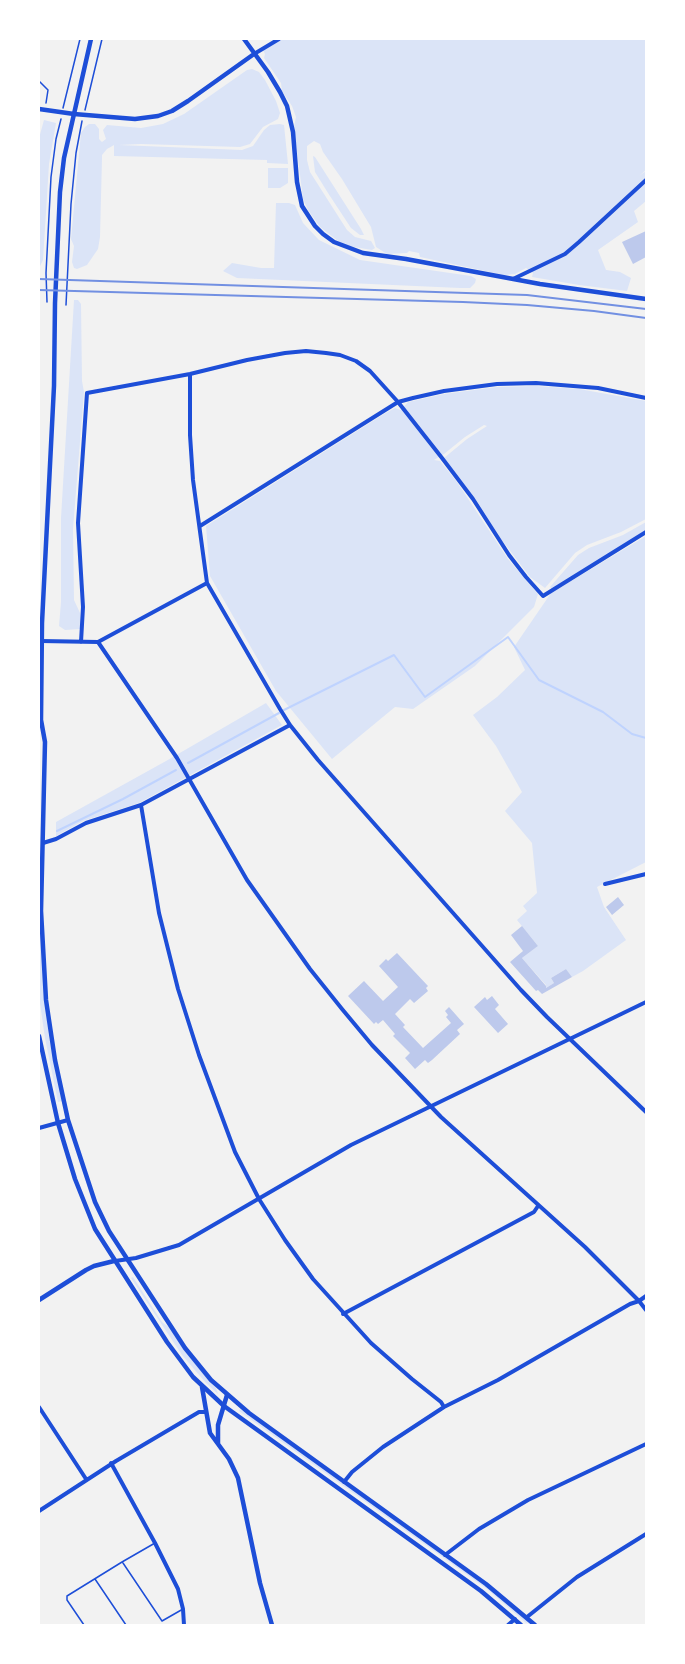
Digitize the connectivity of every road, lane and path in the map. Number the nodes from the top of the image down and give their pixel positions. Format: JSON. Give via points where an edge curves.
{"nodes":[{"id":1,"x":80,"y":39,"type":"edge"},
{"id":2,"x":91,"y":39,"type":"edge"},
{"id":3,"x":102,"y":39,"type":"edge"},
{"id":4,"x":244,"y":39,"type":"edge"},
{"id":5,"x":279,"y":39,"type":"edge"},
{"id":6,"x":254,"y":54,"type":"junction"},
{"id":7,"x":39,"y":81,"type":"edge"},
{"id":8,"x":65,"y":103,"type":"dead end"},
{"id":9,"x":86,"y":106,"type":"dead end"},
{"id":10,"x":42,"y":109,"type":"edge"},
{"id":11,"x":60,"y":123,"type":"dead end"},
{"id":12,"x":80,"y":129,"type":"dead end"},
{"id":13,"x":646,"y":180,"type":"edge"},
{"id":14,"x":513,"y":279,"type":"junction"},
{"id":15,"x":646,"y":299,"type":"edge"},
{"id":16,"x":47,"y":302,"type":"dead end"},
{"id":17,"x":66,"y":305,"type":"dead end"},
{"id":18,"x":190,"y":374,"type":"junction"},
{"id":19,"x":646,"y":398,"type":"edge"},
{"id":20,"x":399,"y":402,"type":"junction"},
{"id":21,"x":200,"y":526,"type":"junction"},
{"id":22,"x":646,"y":532,"type":"edge"},
{"id":23,"x":207,"y":583,"type":"junction"},
{"id":24,"x":41,"y":590,"type":"edge"},
{"id":25,"x":42,"y":641,"type":"junction"},
{"id":26,"x":81,"y":642,"type":"junction"},
{"id":27,"x":98,"y":642,"type":"junction"},
{"id":28,"x":40,"y":720,"type":"junction"},
{"id":29,"x":290,"y":725,"type":"junction"},
{"id":30,"x":39,"y":727,"type":"edge"},
{"id":31,"x":188,"y":778,"type":"junction"},
{"id":32,"x":141,"y":805,"type":"junction"},
{"id":33,"x":41,"y":844,"type":"edge"},
{"id":34,"x":646,"y":874,"type":"edge"},
{"id":35,"x":605,"y":884,"type":"dead end"},
{"id":36,"x":646,"y":1002,"type":"edge"},
{"id":37,"x":39,"y":1036,"type":"edge"},
{"id":38,"x":571,"y":1039,"type":"junction"},
{"id":39,"x":430,"y":1106,"type":"junction"},
{"id":40,"x":646,"y":1112,"type":"edge"},
{"id":41,"x":68,"y":1120,"type":"junction"},
{"id":42,"x":58,"y":1123,"type":"junction"},
{"id":43,"x":39,"y":1128,"type":"edge"},
{"id":44,"x":260,"y":1198,"type":"junction"},
{"id":45,"x":538,"y":1206,"type":"junction"},
{"id":46,"x":128,"y":1260,"type":"junction"},
{"id":47,"x":114,"y":1261,"type":"junction"},
{"id":48,"x":646,"y":1296,"type":"edge"},
{"id":49,"x":39,"y":1300,"type":"edge"},
{"id":50,"x":639,"y":1301,"type":"junction"},
{"id":51,"x":646,"y":1310,"type":"edge"},
{"id":52,"x":343,"y":1314,"type":"junction"},
{"id":53,"x":202,"y":1387,"type":"junction"},
{"id":54,"x":227,"y":1395,"type":"junction"},
{"id":55,"x":224,"y":1406,"type":"junction"},
{"id":56,"x":39,"y":1407,"type":"edge"},
{"id":57,"x":444,"y":1407,"type":"junction"},
{"id":58,"x":206,"y":1412,"type":"junction"},
{"id":59,"x":218,"y":1443,"type":"junction"},
{"id":60,"x":646,"y":1444,"type":"edge"},
{"id":61,"x":111,"y":1464,"type":"junction"},
{"id":62,"x":86,"y":1479,"type":"junction"},
{"id":63,"x":344,"y":1482,"type":"junction"},
{"id":64,"x":39,"y":1511,"type":"edge"},
{"id":65,"x":646,"y":1534,"type":"edge"},
{"id":66,"x":155,"y":1543,"type":"junction"},
{"id":67,"x":446,"y":1554,"type":"junction"},
{"id":68,"x":122,"y":1562,"type":"junction"},
{"id":69,"x":94,"y":1579,"type":"junction"},
{"id":70,"x":183,"y":1609,"type":"junction"},
{"id":71,"x":527,"y":1617,"type":"junction"},
{"id":72,"x":514,"y":1619,"type":"junction"},
{"id":73,"x":84,"y":1625,"type":"edge"},
{"id":74,"x":126,"y":1625,"type":"edge"},
{"id":75,"x":184,"y":1625,"type":"edge"},
{"id":76,"x":272,"y":1625,"type":"edge"},
{"id":77,"x":508,"y":1625,"type":"edge"},
{"id":78,"x":521,"y":1625,"type":"edge"},
{"id":79,"x":536,"y":1625,"type":"edge"}],
"edges":[{"from":1,"to":8,"type":"path"},
{"from":2,"to":24,"type":"main road","via":[[60,192],[54,386]]},
{"from":3,"to":9,"type":"path"},
{"from":4,"to":6,"type":"main road"},
{"from":5,"to":6,"type":"street"},
{"from":6,"to":10,"type":"main road","via":[[188,101],[158,116],[135,119]]},
{"from":6,"to":14,"type":"main road","via":[[287,106],[299,196],[307,215],[323,234],[363,253]]},
{"from":7,"to":10,"type":"path","via":[[48,90]]},
{"from":11,"to":16,"type":"path","via":[[51,177]]},
{"from":12,"to":17,"type":"path","via":[[71,204]]},
{"from":13,"to":14,"type":"street","via":[[565,254]]},
{"from":14,"to":15,"type":"main road"},
{"from":18,"to":20,"type":"street","via":[[285,353],[326,352],[356,361]]},
{"from":18,"to":21,"type":"street","via":[[190,435]]},
{"from":18,"to":26,"type":"street","via":[[87,393],[78,523]]},
{"from":19,"to":20,"type":"street","via":[[598,388],[536,383],[444,391]]},
{"from":20,"to":21,"type":"street"},
{"from":20,"to":22,"type":"street","via":[[543,596]]},
{"from":21,"to":23,"type":"street"},
{"from":23,"to":27,"type":"street"},
{"from":23,"to":29,"type":"street"},
{"from":24,"to":25,"type":"main road"},
{"from":25,"to":26,"type":"street"},
{"from":25,"to":28,"type":"main road"},
{"from":26,"to":27,"type":"street"},
{"from":27,"to":31,"type":"street"},
{"from":28,"to":30,"type":"main road"},
{"from":28,"to":33,"type":"main road","via":[[45,742]]},
{"from":29,"to":31,"type":"street"},
{"from":29,"to":38,"type":"street","via":[[521,990]]},
{"from":31,"to":32,"type":"street"},
{"from":31,"to":39,"type":"street","via":[[247,880],[310,969],[372,1045]]},
{"from":32,"to":33,"type":"street","via":[[86,823]]},
{"from":32,"to":44,"type":"street","via":[[159,913],[178,989],[235,1152]]},
{"from":33,"to":41,"type":"main road","via":[[46,1000]]},
{"from":34,"to":35,"type":"street"},
{"from":36,"to":38,"type":"street"},
{"from":37,"to":42,"type":"main road"},
{"from":38,"to":39,"type":"street"},
{"from":38,"to":40,"type":"street"},
{"from":39,"to":44,"type":"street","via":[[351,1145]]},
{"from":39,"to":45,"type":"street"},
{"from":41,"to":42,"type":"street"},
{"from":41,"to":46,"type":"main road","via":[[101,1215]]},
{"from":42,"to":43,"type":"street"},
{"from":42,"to":47,"type":"main road","via":[[92,1223]]},
{"from":44,"to":46,"type":"street","via":[[179,1245]]},
{"from":44,"to":52,"type":"street","via":[[285,1240]]},
{"from":45,"to":50,"type":"street"},
{"from":45,"to":52,"type":"street","via":[[534,1212]]},
{"from":46,"to":47,"type":"street"},
{"from":46,"to":54,"type":"main road","via":[[185,1348]]},
{"from":47,"to":49,"type":"main road","via":[[89,1268]]},
{"from":47,"to":53,"type":"main road","via":[[173,1352]]},
{"from":48,"to":50,"type":"street"},
{"from":50,"to":51,"type":"street"},
{"from":50,"to":57,"type":"street"},
{"from":52,"to":57,"type":"street"},
{"from":53,"to":55,"type":"main road"},
{"from":53,"to":58,"type":"main road"},
{"from":54,"to":55,"type":"main road"},
{"from":54,"to":63,"type":"main road"},
{"from":55,"to":59,"type":"main road"},
{"from":55,"to":72,"type":"main road","via":[[481,1591]]},
{"from":56,"to":62,"type":"street"},
{"from":57,"to":63,"type":"street","via":[[383,1447]]},
{"from":58,"to":59,"type":"main road","via":[[210,1432]]},
{"from":58,"to":61,"type":"street","via":[[199,1412]]},
{"from":59,"to":76,"type":"main road","via":[[238,1479]]},
{"from":60,"to":67,"type":"street","via":[[528,1500]]},
{"from":61,"to":62,"type":"street"},
{"from":61,"to":66,"type":"street"},
{"from":62,"to":64,"type":"street"},
{"from":63,"to":67,"type":"main road"},
{"from":65,"to":71,"type":"street","via":[[577,1577]]},
{"from":66,"to":68,"type":"lane"},
{"from":66,"to":70,"type":"street","via":[[178,1589]]},
{"from":67,"to":71,"type":"main road"},
{"from":68,"to":69,"type":"lane"},
{"from":68,"to":70,"type":"lane","via":[[162,1621]]},
{"from":69,"to":73,"type":"lane","via":[[67,1596]]},
{"from":69,"to":74,"type":"lane"},
{"from":70,"to":75,"type":"street"},
{"from":71,"to":79,"type":"main road"},
{"from":72,"to":77,"type":"street"},
{"from":72,"to":78,"type":"main road"}]}
